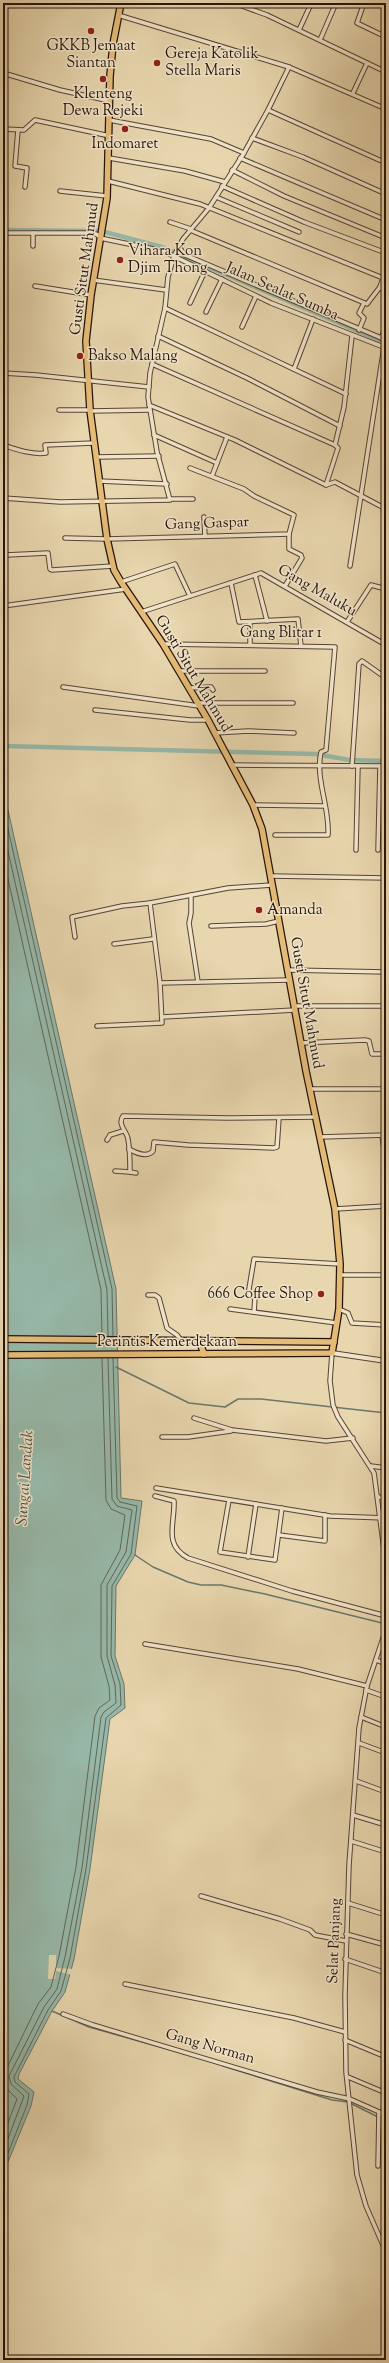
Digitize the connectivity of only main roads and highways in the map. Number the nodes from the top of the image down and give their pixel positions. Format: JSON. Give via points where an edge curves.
{"nodes":[{"id":1,"x":121,"y":3,"type":"edge"},
{"id":2,"x":3,"y":1339,"type":"edge"},
{"id":3,"x":199,"y":1340,"type":"junction"},
{"id":4,"x":334,"y":1342,"type":"junction"},
{"id":5,"x":204,"y":1354,"type":"junction"},
{"id":6,"x":332,"y":1354,"type":"joint"},
{"id":7,"x":3,"y":1355,"type":"edge"}],
"edges":[{"from":1,"to":4,"type":"highway","name":"Gusti Situt Mahmud","via":[[113,44],[107,196],[86,341],[90,411],[101,502],[113,566],[120,582],[163,644],[208,720],[253,805],[262,829],[315,1117],[335,1209],[340,1275],[339,1309]]},
{"from":2,"to":3,"type":"highway"},
{"from":3,"to":4,"type":"highway"},
{"from":3,"to":5,"type":"highway"},
{"from":4,"to":6,"type":"highway","name":"Gusti Situt Mahmud"},
{"from":5,"to":6,"type":"highway","name":"Perintis Kemerdekaan"},
{"from":5,"to":7,"type":"highway","name":"Perintis Kemerdekaan"}]}
